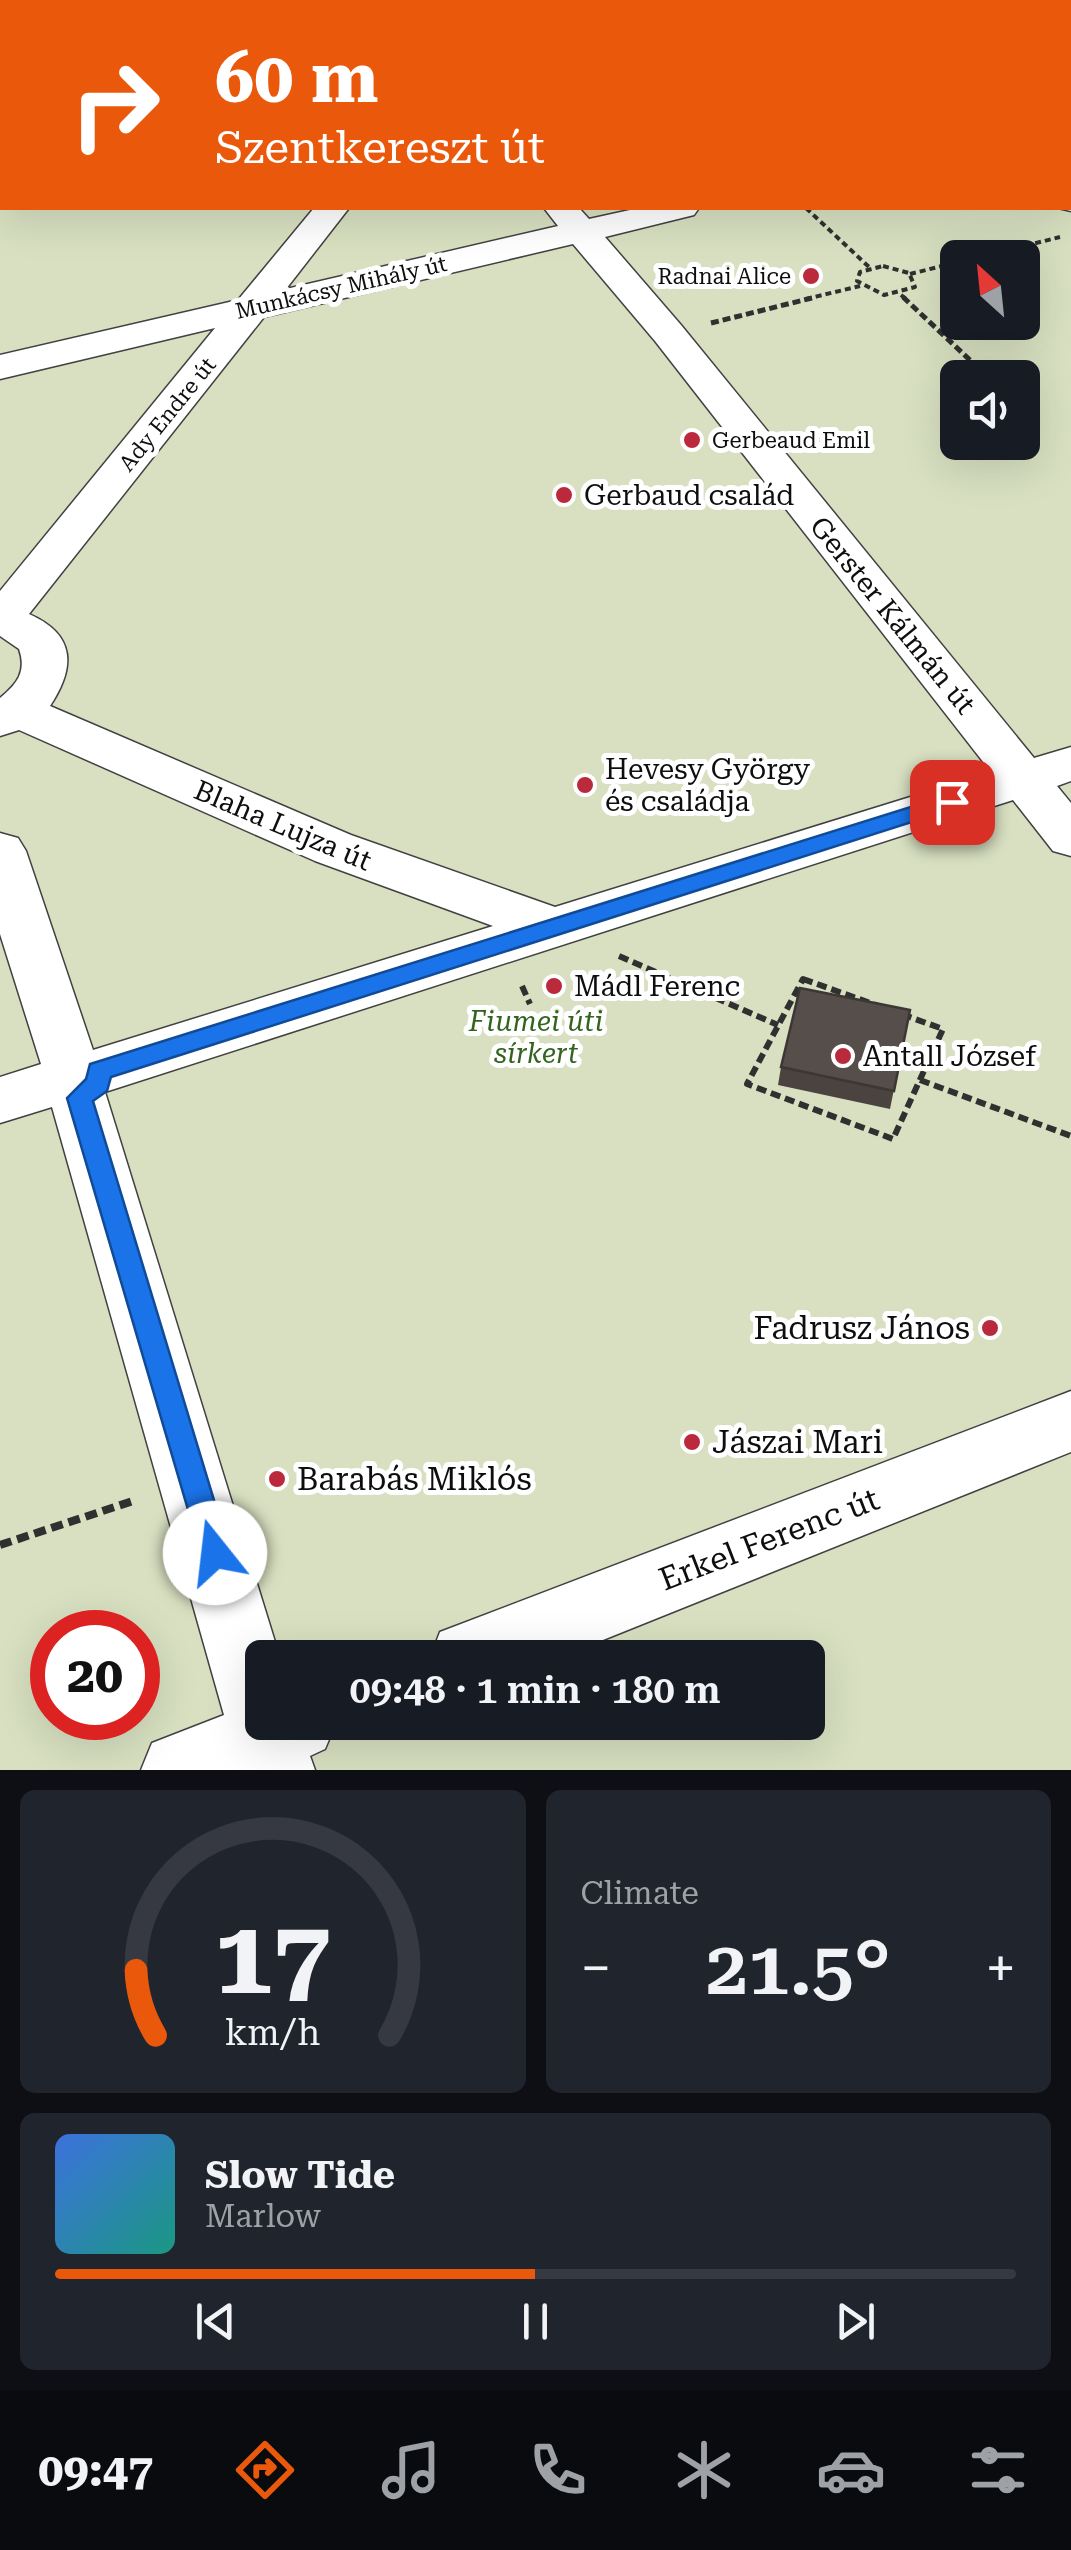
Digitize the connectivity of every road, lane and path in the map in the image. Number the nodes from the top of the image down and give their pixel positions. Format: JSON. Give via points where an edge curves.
{"nodes":[{"id":1,"x":330,"y":210,"type":"edge"},
{"id":2,"x":662,"y":210,"type":"edge"},
{"id":3,"x":808,"y":210,"type":"edge"},
{"id":4,"x":570,"y":219,"type":"edge"},
{"id":5,"x":1071,"y":235,"type":"edge"},
{"id":6,"x":1040,"y":243,"type":"edge"},
{"id":7,"x":940,"y":266,"type":"edge"},
{"id":8,"x":870,"y":268,"type":"junction"},
{"id":9,"x":910,"y":274,"type":"junction"},
{"id":10,"x":860,"y":286,"type":"junction"},
{"id":11,"x":900,"y":294,"type":"junction"},
{"id":12,"x":253,"y":308,"type":"junction"},
{"id":13,"x":668,"y":333,"type":"junction"},
{"id":14,"x":969,"y":360,"type":"edge"},
{"id":15,"x":0,"y":367,"type":"edge"},
{"id":16,"x":0,"y":619,"type":"edge"},
{"id":17,"x":9,"y":716,"type":"edge"},
{"id":18,"x":1048,"y":772,"type":"edge"},
{"id":19,"x":1071,"y":838,"type":"edge"},
{"id":20,"x":0,"y":851,"type":"edge"},
{"id":21,"x":553,"y":928,"type":"junction"},
{"id":22,"x":778,"y":1025,"type":"junction"},
{"id":23,"x":920,"y":1080,"type":"junction"},
{"id":24,"x":59,"y":1083,"type":"edge"},
{"id":25,"x":1071,"y":1136,"type":"edge"},
{"id":26,"x":1071,"y":1420,"type":"edge"},
{"id":27,"x":194,"y":1480,"type":"junction"},
{"id":28,"x":0,"y":1545,"type":"edge"},
{"id":29,"x":512,"y":1640,"type":"edge"},
{"id":30,"x":281,"y":1743,"type":"edge"},
{"id":31,"x":179,"y":1770,"type":"edge"}],
"edges":[{"from":1,"to":12,"type":"lane","name":"Ady Endre út"},
{"from":2,"to":4,"type":"lane","name":"Munkácsy Mihály út"},
{"from":3,"to":8,"type":"path"},
{"from":4,"to":12,"type":"lane","name":"Munkácsy Mihály út"},
{"from":4,"to":13,"type":"lane","name":"Gerster Kálmán út"},
{"from":5,"to":6,"type":"path"},
{"from":7,"to":9,"type":"path"},
{"from":8,"to":9,"type":"path"},
{"from":8,"to":10,"type":"path","via":[[857,276]]},
{"from":9,"to":11,"type":"path","via":[[914,287]]},
{"from":10,"to":11,"type":"path","via":[[874,294]]},
{"from":10,"to":13,"type":"path"},
{"from":11,"to":14,"type":"path"},
{"from":12,"to":15,"type":"lane","name":"Munkácsy Mihály út"},
{"from":12,"to":16,"type":"lane","name":"Ady Endre út"},
{"from":13,"to":18,"type":"lane","name":"Gerster Kálmán út"},
{"from":16,"to":17,"type":"lane","via":[[34,635],[48,663],[45,679]]},
{"from":17,"to":21,"type":"lane","name":"Blaha Lujza út"},
{"from":18,"to":19,"type":"lane","name":"Gerster Kálmán út"},
{"from":18,"to":21,"type":"lane"},
{"from":20,"to":24,"type":"lane"},
{"from":21,"to":22,"type":"path"},
{"from":21,"to":24,"type":"lane"},
{"from":22,"to":23,"type":"path","via":[[802,980],[943,1029]]},
{"from":22,"to":23,"type":"path","via":[[747,1084],[893,1139]]},
{"from":23,"to":25,"type":"path"},
{"from":24,"to":27,"type":"lane"},
{"from":26,"to":29,"type":"lane","name":"Erkel Ferenc út"},
{"from":27,"to":28,"type":"path"},
{"from":27,"to":30,"type":"lane"},
{"from":30,"to":31,"type":"lane"}]}
